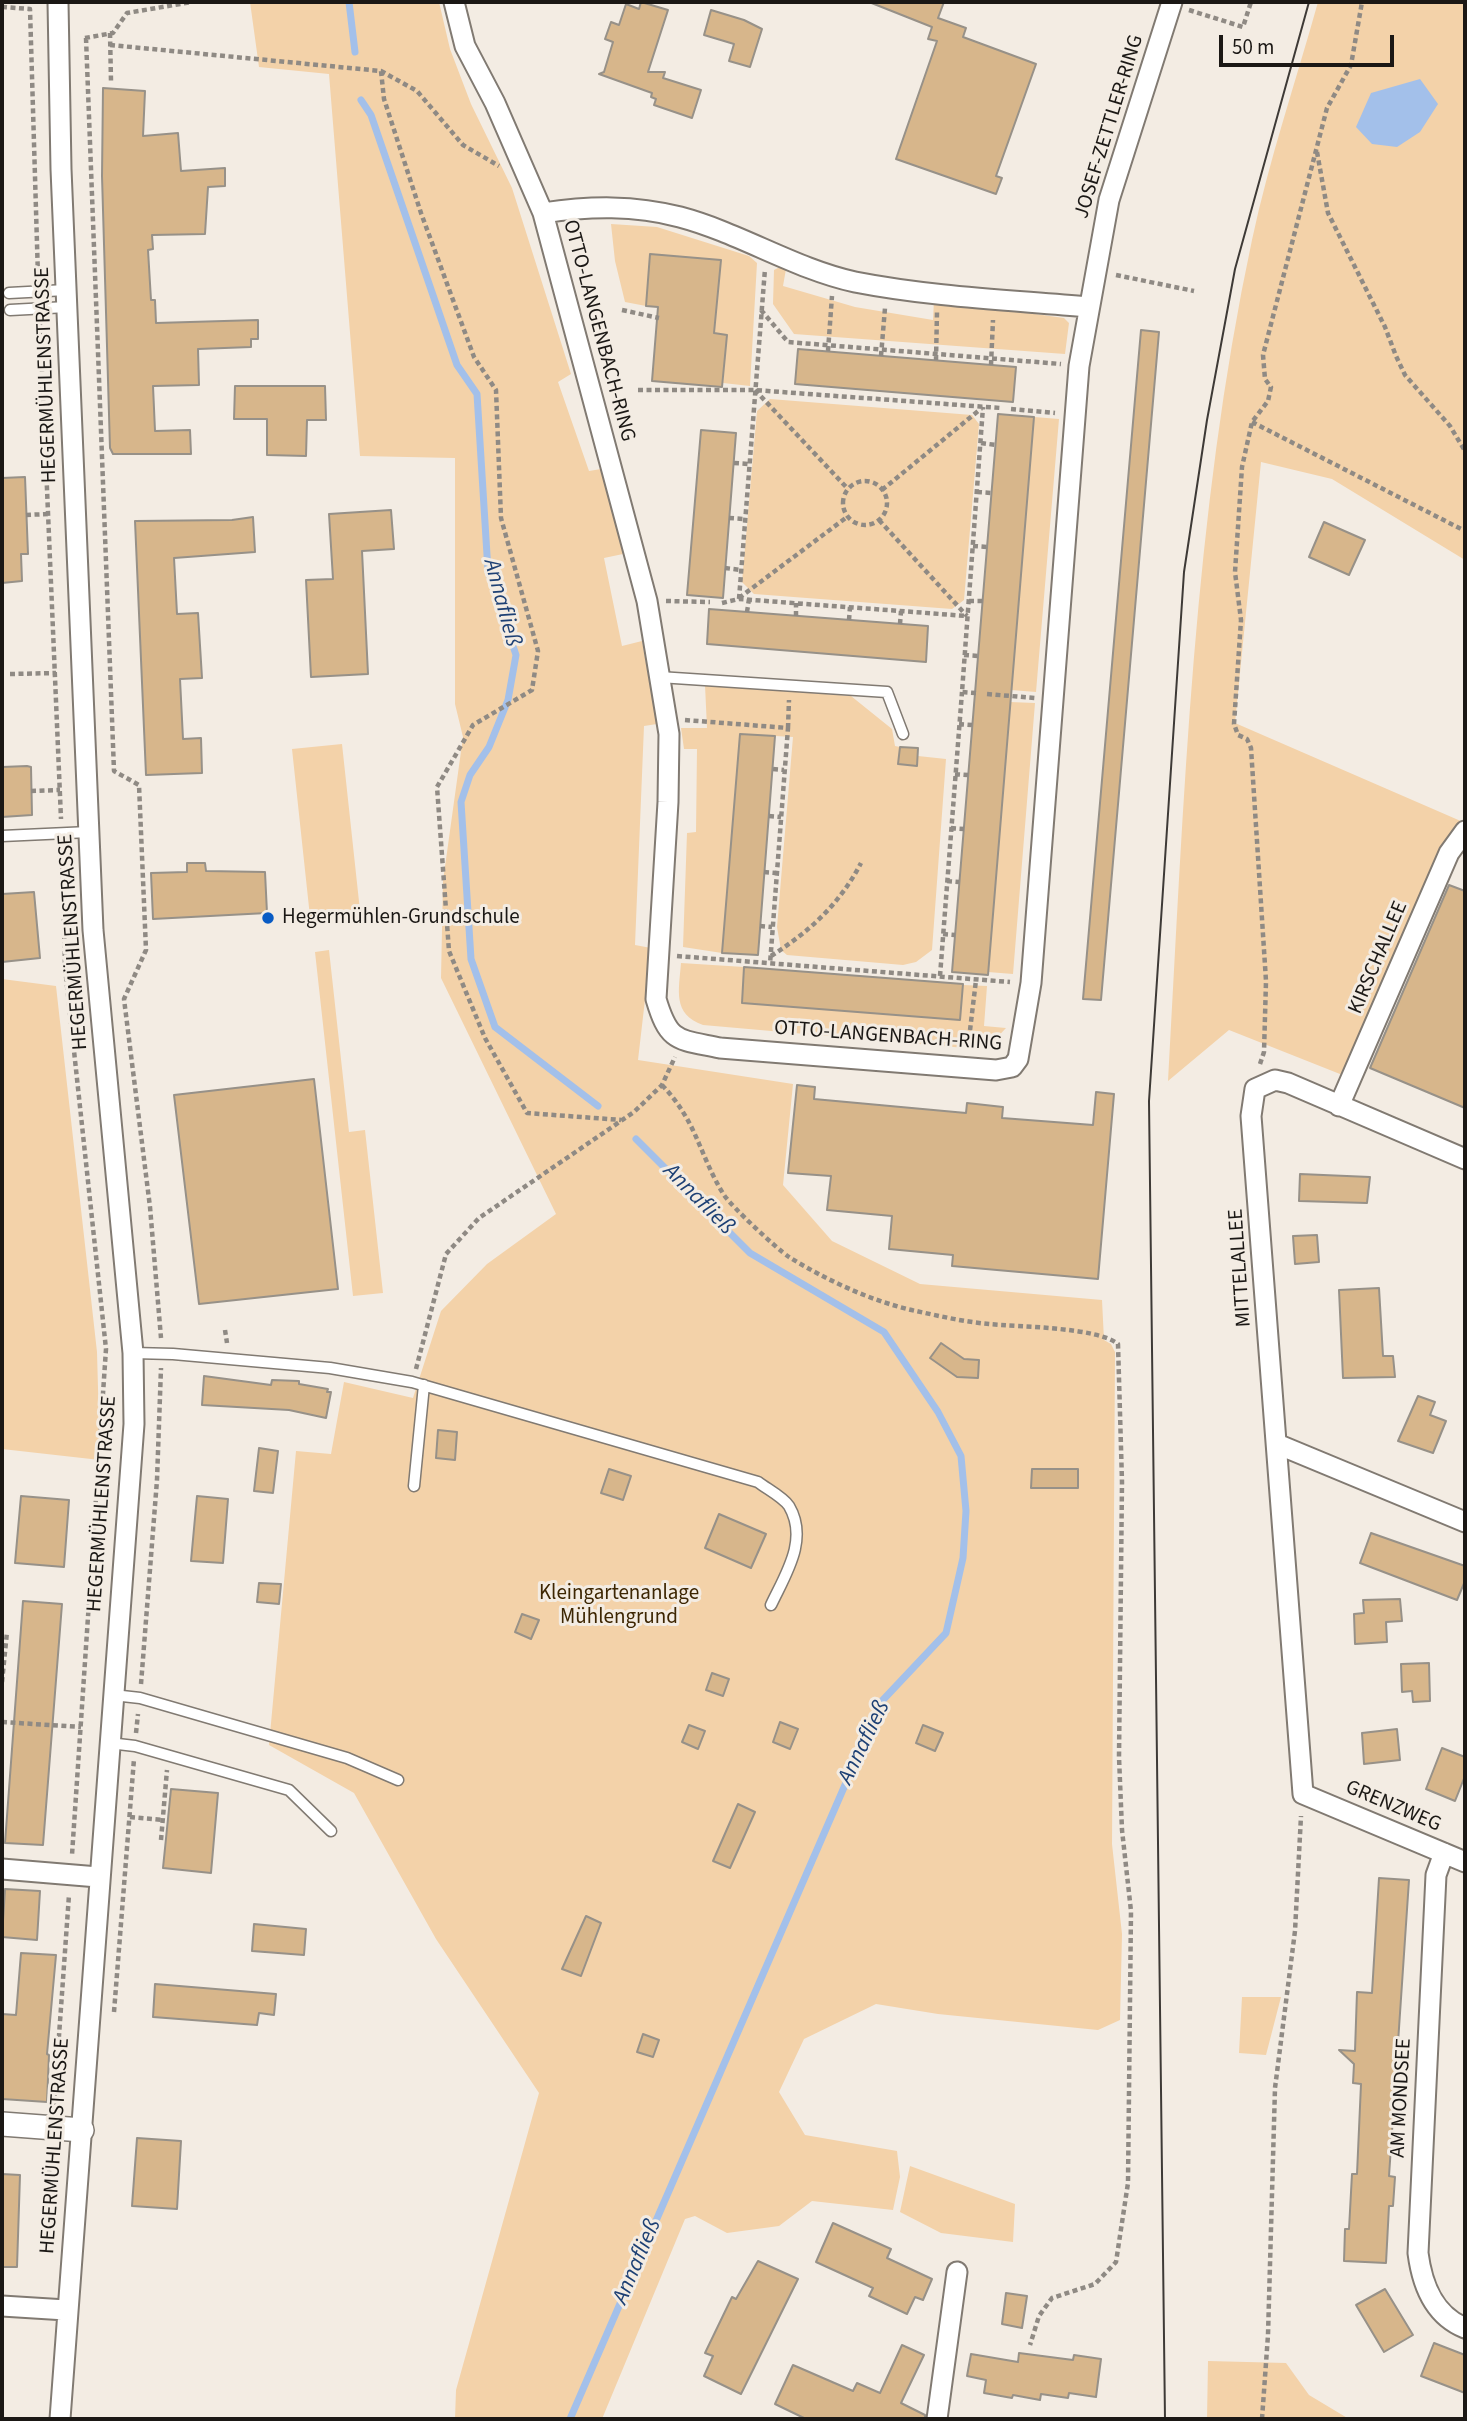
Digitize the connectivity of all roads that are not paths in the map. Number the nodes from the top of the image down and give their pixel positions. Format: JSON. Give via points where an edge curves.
{"nodes":[{"id":1,"x":58,"y":2,"type":"edge"},
{"id":2,"x":454,"y":2,"type":"edge"},
{"id":3,"x":1172,"y":3,"type":"edge"},
{"id":4,"x":543,"y":213,"type":"junction"},
{"id":5,"x":9,"y":293,"type":"dead end"},
{"id":6,"x":66,"y":299,"type":"junction"},
{"id":7,"x":1088,"y":307,"type":"junction"},
{"id":8,"x":10,"y":310,"type":"dead end"},
{"id":9,"x":659,"y":677,"type":"junction"},
{"id":10,"x":903,"y":734,"type":"dead end"},
{"id":11,"x":1465,"y":831,"type":"edge"},
{"id":12,"x":89,"y":832,"type":"junction"},
{"id":13,"x":2,"y":836,"type":"edge"},
{"id":14,"x":1339,"y":1106,"type":"junction"},
{"id":15,"x":1465,"y":1159,"type":"edge"},
{"id":16,"x":133,"y":1353,"type":"junction"},
{"id":17,"x":424,"y":1385,"type":"junction"},
{"id":18,"x":1277,"y":1444,"type":"junction"},
{"id":19,"x":414,"y":1486,"type":"dead end"},
{"id":20,"x":1465,"y":1522,"type":"edge"},
{"id":21,"x":771,"y":1605,"type":"dead end"},
{"id":22,"x":112,"y":1695,"type":"junction"},
{"id":23,"x":108,"y":1743,"type":"junction"},
{"id":24,"x":398,"y":1780,"type":"dead end"},
{"id":25,"x":1303,"y":1794,"type":"joint"},
{"id":26,"x":331,"y":1831,"type":"dead end"},
{"id":27,"x":1444,"y":1853,"type":"junction"},
{"id":28,"x":1465,"y":1862,"type":"edge"},
{"id":29,"x":2,"y":1869,"type":"edge"},
{"id":30,"x":98,"y":1877,"type":"junction"},
{"id":31,"x":2,"y":2124,"type":"edge"},
{"id":32,"x":82,"y":2130,"type":"junction"},
{"id":33,"x":957,"y":2272,"type":"dead end"},
{"id":34,"x":2,"y":2306,"type":"edge"},
{"id":35,"x":66,"y":2310,"type":"junction"},
{"id":36,"x":1465,"y":2328,"type":"edge"},
{"id":37,"x":60,"y":2419,"type":"edge"},
{"id":38,"x":937,"y":2419,"type":"edge"}],
"edges":[{"from":1,"to":6,"type":"street","name":"HEGERMÜHLENSTRASSE"},
{"from":2,"to":4,"type":"street","via":[[465,46]]},
{"from":3,"to":7,"type":"street","name":"JOSEF-ZETTLER-RING","via":[[1109,200]]},
{"from":4,"to":7,"type":"street","name":"OTTO-LANGENBACH-RING","via":[[622,207],[681,218],[834,275],[936,294]]},
{"from":4,"to":9,"type":"street","name":"OTTO-LANGENBACH-RING","via":[[647,601]]},
{"from":5,"to":6,"type":"lane","via":[[38,292]]},
{"from":6,"to":8,"type":"lane","via":[[39,309]]},
{"from":6,"to":12,"type":"street","name":"HEGERMÜHLENSTRASSE"},
{"from":7,"to":9,"type":"street","name":"OTTO-LANGENBACH-RING","via":[[1079,366],[1031,983],[1022,1049],[1012,1067],[962,1068],[733,1049],[684,1040],[665,1028],[656,999],[668,802],[667,719]]},
{"from":9,"to":10,"type":"lane","via":[[887,692]]},
{"from":11,"to":14,"type":"street","name":"KIRSCHALLEE","via":[[1449,853]]},
{"from":12,"to":13,"type":"lane"},
{"from":12,"to":16,"type":"street","name":"HEGERMÜHLENSTRASSE","via":[[96,983]]},
{"from":14,"to":15,"type":"street"},
{"from":14,"to":18,"type":"street","name":"MITTELALLEE","via":[[1275,1080],[1255,1088],[1251,1116]]},
{"from":16,"to":17,"type":"lane","via":[[330,1368]]},
{"from":16,"to":22,"type":"street","name":"HEGERMÜHLENSTRASSE","via":[[134,1447]]},
{"from":17,"to":19,"type":"lane"},
{"from":17,"to":21,"type":"lane","via":[[758,1482],[788,1504],[796,1526],[796,1553]]},
{"from":18,"to":20,"type":"street"},
{"from":18,"to":25,"type":"street","name":"MITTELALLEE"},
{"from":22,"to":23,"type":"street","name":"HEGERMÜHLENSTRASSE"},
{"from":22,"to":24,"type":"lane","via":[[140,1698],[347,1758]]},
{"from":23,"to":26,"type":"lane","via":[[135,1746],[289,1790]]},
{"from":23,"to":30,"type":"street","name":"HEGERMÜHLENSTRASSE"},
{"from":25,"to":27,"type":"street","name":"GRENZWEG"},
{"from":27,"to":28,"type":"street","name":"GRENZWEG"},
{"from":27,"to":36,"type":"street","name":"AM MONDSEE","via":[[1436,1875],[1418,2253],[1420,2273],[1438,2308]]},
{"from":29,"to":30,"type":"street"},
{"from":30,"to":32,"type":"street","name":"HEGERMÜHLENSTRASSE"},
{"from":31,"to":32,"type":"street"},
{"from":32,"to":35,"type":"street","name":"HEGERMÜHLENSTRASSE"},
{"from":33,"to":38,"type":"street"},
{"from":34,"to":35,"type":"street"},
{"from":35,"to":37,"type":"street","name":"HEGERMÜHLENSTRASSE"}]}
